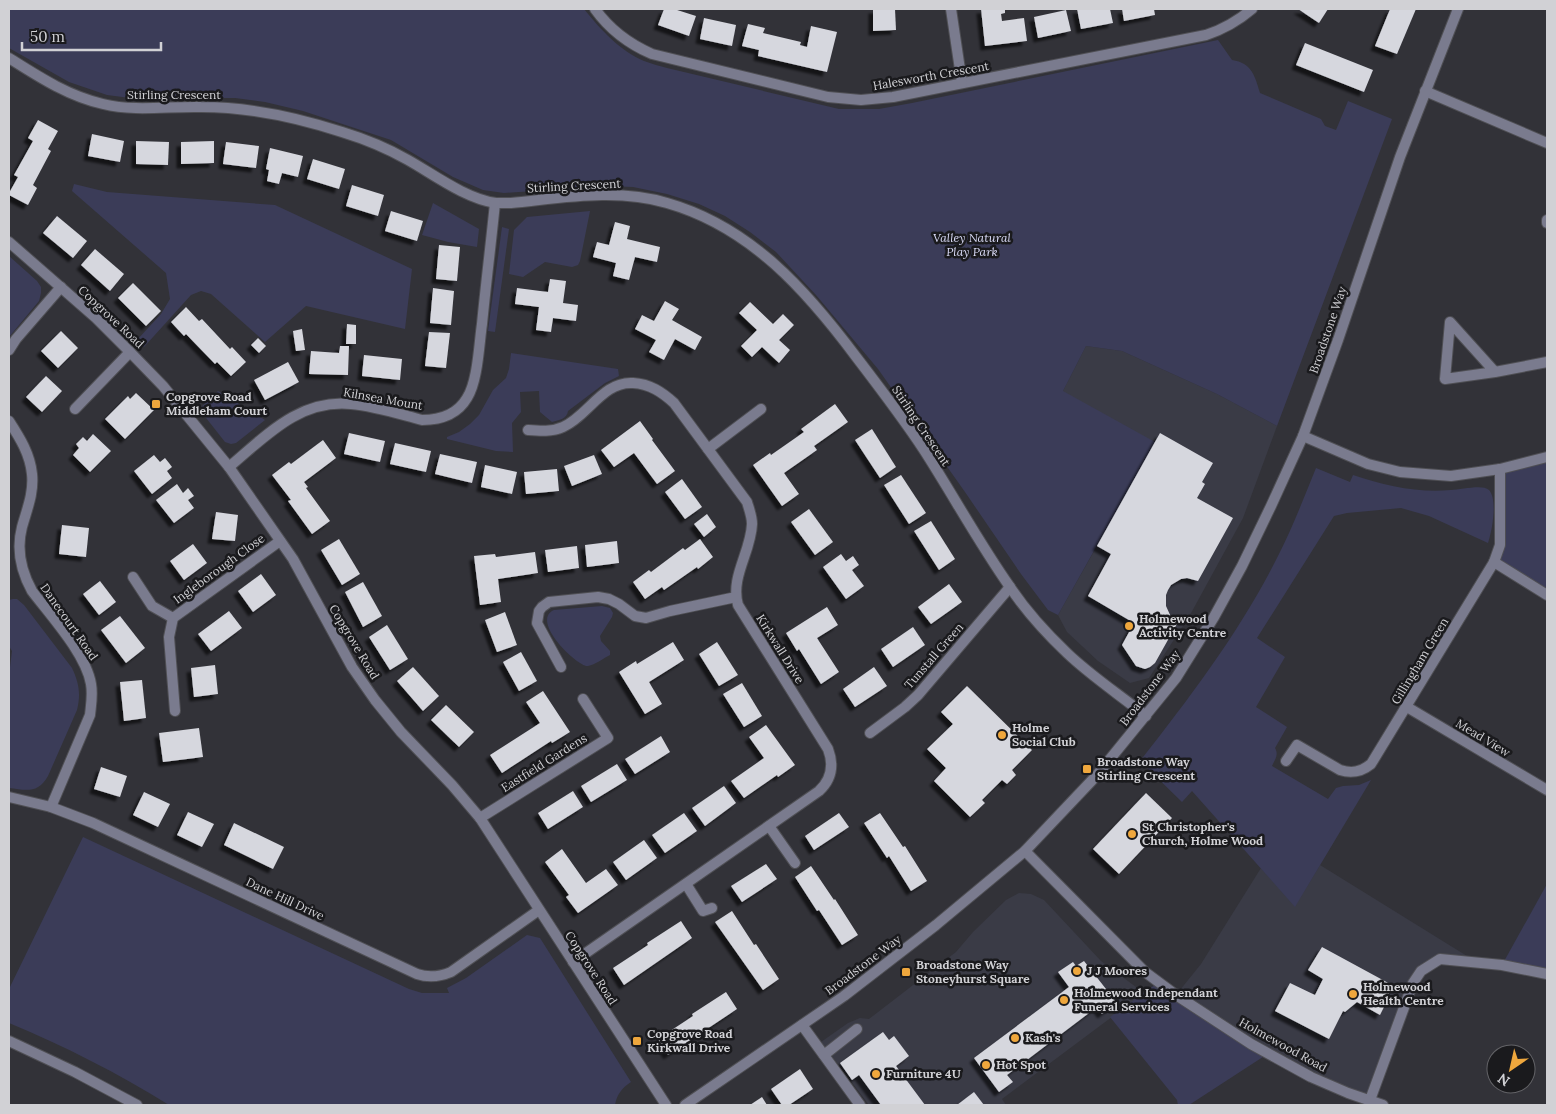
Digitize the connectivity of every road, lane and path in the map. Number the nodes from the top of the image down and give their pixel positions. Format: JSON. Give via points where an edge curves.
{"nodes":[{"id":1,"x":595,"y":9,"type":"edge"},
{"id":2,"x":951,"y":9,"type":"edge"},
{"id":3,"x":1252,"y":9,"type":"edge"},
{"id":4,"x":1458,"y":9,"type":"edge"},
{"id":5,"x":9,"y":58,"type":"edge"},
{"id":6,"x":962,"y":83,"type":"junction"},
{"id":7,"x":1425,"y":91,"type":"junction"},
{"id":8,"x":1547,"y":143,"type":"edge"},
{"id":9,"x":495,"y":203,"type":"junction"},
{"id":10,"x":9,"y":242,"type":"edge"},
{"id":11,"x":60,"y":287,"type":"junction"},
{"id":12,"x":9,"y":350,"type":"edge"},
{"id":13,"x":130,"y":352,"type":"junction"},
{"id":14,"x":1547,"y":362,"type":"edge"},
{"id":15,"x":1495,"y":372,"type":"junction"},
{"id":16,"x":75,"y":408,"type":"dead end"},
{"id":17,"x":761,"y":409,"type":"dead end"},
{"id":18,"x":9,"y":421,"type":"edge"},
{"id":19,"x":528,"y":430,"type":"dead end"},
{"id":20,"x":1303,"y":436,"type":"junction"},
{"id":21,"x":708,"y":449,"type":"junction"},
{"id":22,"x":1547,"y":456,"type":"edge"},
{"id":23,"x":230,"y":467,"type":"junction"},
{"id":24,"x":1500,"y":470,"type":"junction"},
{"id":25,"x":280,"y":541,"type":"junction"},
{"id":26,"x":1494,"y":562,"type":"junction"},
{"id":27,"x":132,"y":576,"type":"dead end"},
{"id":28,"x":1010,"y":588,"type":"junction"},
{"id":29,"x":1547,"y":595,"type":"edge"},
{"id":30,"x":736,"y":597,"type":"junction"},
{"id":31,"x":173,"y":618,"type":"junction"},
{"id":32,"x":562,"y":667,"type":"dead end"},
{"id":33,"x":583,"y":699,"type":"dead end"},
{"id":34,"x":1406,"y":707,"type":"junction"},
{"id":35,"x":175,"y":711,"type":"dead end"},
{"id":36,"x":1146,"y":716,"type":"junction"},
{"id":37,"x":870,"y":733,"type":"dead end"},
{"id":38,"x":1286,"y":761,"type":"dead end"},
{"id":39,"x":1547,"y":790,"type":"edge"},
{"id":40,"x":9,"y":797,"type":"edge"},
{"id":41,"x":51,"y":807,"type":"junction"},
{"id":42,"x":480,"y":818,"type":"junction"},
{"id":43,"x":769,"y":826,"type":"junction"},
{"id":44,"x":1025,"y":851,"type":"junction"},
{"id":45,"x":794,"y":863,"type":"dead end"},
{"id":46,"x":686,"y":884,"type":"junction"},
{"id":47,"x":712,"y":908,"type":"dead end"},
{"id":48,"x":539,"y":910,"type":"junction"},
{"id":49,"x":573,"y":962,"type":"junction"},
{"id":50,"x":1547,"y":974,"type":"edge"},
{"id":51,"x":802,"y":1025,"type":"junction"},
{"id":52,"x":856,"y":1029,"type":"dead end"},
{"id":53,"x":9,"y":1041,"type":"edge"},
{"id":54,"x":824,"y":1055,"type":"junction"},
{"id":55,"x":1370,"y":1100,"type":"junction"},
{"id":56,"x":137,"y":1105,"type":"edge"},
{"id":57,"x":666,"y":1105,"type":"edge"},
{"id":58,"x":685,"y":1105,"type":"edge"},
{"id":59,"x":860,"y":1105,"type":"edge"},
{"id":60,"x":1383,"y":1105,"type":"edge"}],
"edges":[{"from":1,"to":6,"type":"street","name":"Halesworth Crescent","via":[[618,34],[652,54],[828,97],[893,98]]},
{"from":2,"to":6,"type":"street"},
{"from":3,"to":6,"type":"street","name":"Halesworth Crescent","via":[[1221,30],[1206,35]]},
{"from":4,"to":7,"type":"street","name":"Broadstone Way"},
{"from":5,"to":9,"type":"street","name":"Stirling Crescent","via":[[58,88],[105,105],[138,109],[198,106],[253,110],[341,132],[387,149],[462,191]]},
{"from":7,"to":8,"type":"street"},
{"from":7,"to":20,"type":"street","name":"Broadstone Way"},
{"from":9,"to":23,"type":"street","name":"Kilnsea Mount","via":[[474,379],[460,407],[442,418],[427,420],[352,404],[321,405],[292,416]]},
{"from":9,"to":28,"type":"street","name":"Stirling Crescent","via":[[606,194],[646,198],[721,225],[755,248],[802,290],[827,319],[923,449]]},
{"from":10,"to":11,"type":"street","name":"Copgrove Road"},
{"from":11,"to":12,"type":"street"},
{"from":11,"to":13,"type":"street","name":"Copgrove Road"},
{"from":13,"to":16,"type":"street"},
{"from":13,"to":23,"type":"street","name":"Copgrove Road"},
{"from":14,"to":15,"type":"street"},
{"from":15,"to":15,"type":"street","via":[[1445,378],[1450,322],[1488,365]]},
{"from":17,"to":21,"type":"street"},
{"from":18,"to":41,"type":"street","name":"Danecourt Road","via":[[30,460],[32,476],[20,541],[22,567],[32,590],[82,657],[92,686],[90,715]]},
{"from":19,"to":21,"type":"street","via":[[564,427],[612,386],[639,383],[652,387],[674,403]]},
{"from":20,"to":24,"type":"street","via":[[1368,464],[1400,472],[1451,476]]},
{"from":20,"to":36,"type":"street","name":"Broadstone Way","via":[[1242,566],[1214,617],[1176,678]]},
{"from":21,"to":30,"type":"street","via":[[747,502],[751,513],[750,537],[737,581]]},
{"from":22,"to":24,"type":"street"},
{"from":23,"to":25,"type":"street","name":"Copgrove Road"},
{"from":24,"to":26,"type":"street","name":"Gillingham Green","via":[[1500,545]]},
{"from":25,"to":31,"type":"street","name":"Ingleborough Close"},
{"from":25,"to":42,"type":"street","name":"Copgrove Road","via":[[352,667],[375,700]]},
{"from":26,"to":29,"type":"street"},
{"from":26,"to":34,"type":"street","name":"Gillingham Green"},
{"from":27,"to":31,"type":"street","name":"Ingleborough Close","via":[[152,606]]},
{"from":28,"to":36,"type":"street","name":"Stirling Crescent","via":[[1069,655]]},
{"from":28,"to":37,"type":"street","name":"Tunstall Green","via":[[918,695]]},
{"from":30,"to":32,"type":"street","via":[[646,618],[635,616],[619,604],[598,597],[549,602],[539,611],[537,623]]},
{"from":30,"to":43,"type":"street","name":"Kirkwall Drive","via":[[741,612],[831,756],[831,772],[825,786]]},
{"from":31,"to":35,"type":"street","name":"Ingleborough Close","via":[[169,636]]},
{"from":33,"to":42,"type":"street","name":"Eastfield Gardens","via":[[608,738]]},
{"from":34,"to":38,"type":"street","name":"Gillingham Green","via":[[1371,764],[1360,771],[1340,770],[1297,745]]},
{"from":34,"to":39,"type":"street","name":"Mead View"},
{"from":36,"to":44,"type":"street","name":"Broadstone Way","via":[[1097,776]]},
{"from":40,"to":41,"type":"street","name":"Dane Hill Drive"},
{"from":41,"to":48,"type":"street","name":"Dane Hill Drive","via":[[93,823],[425,977],[451,972]]},
{"from":42,"to":48,"type":"street","name":"Copgrove Road"},
{"from":43,"to":45,"type":"street"},
{"from":43,"to":46,"type":"street","name":"Kirkwall Drive"},
{"from":44,"to":51,"type":"street","name":"Broadstone Way","via":[[904,951]]},
{"from":44,"to":55,"type":"street","name":"Holmewood Road","via":[[1145,972],[1176,995],[1251,1044],[1311,1077]]},
{"from":46,"to":47,"type":"street","via":[[703,911]]},
{"from":46,"to":49,"type":"street","name":"Kirkwall Drive"},
{"from":48,"to":49,"type":"street","name":"Copgrove Road"},
{"from":49,"to":57,"type":"street","name":"Copgrove Road"},
{"from":50,"to":55,"type":"street","via":[[1502,965],[1440,959],[1421,971],[1413,983]]},
{"from":51,"to":54,"type":"street"},
{"from":51,"to":58,"type":"street","name":"Broadstone Way"},
{"from":52,"to":54,"type":"street"},
{"from":53,"to":56,"type":"street"},
{"from":54,"to":59,"type":"street"},
{"from":55,"to":60,"type":"street","name":"Holmewood Road"}]}
